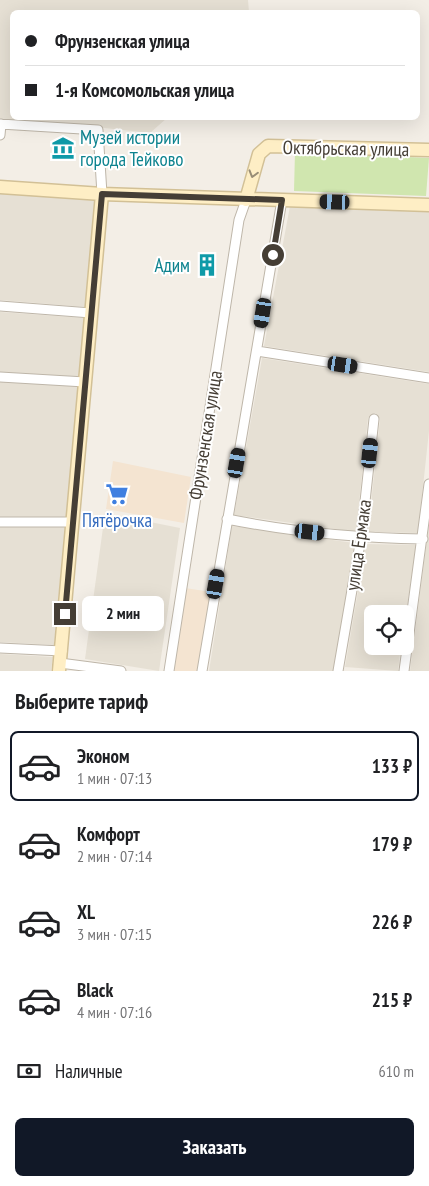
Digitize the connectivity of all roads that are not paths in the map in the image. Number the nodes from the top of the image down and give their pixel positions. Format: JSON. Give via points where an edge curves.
{"nodes":[{"id":1,"x":1,"y":124,"type":"edge"},
{"id":2,"x":0,"y":135,"type":"edge"},
{"id":3,"x":429,"y":150,"type":"edge"},
{"id":4,"x":0,"y":187,"type":"edge"},
{"id":5,"x":102,"y":194,"type":"junction"},
{"id":6,"x":246,"y":200,"type":"junction"},
{"id":7,"x":282,"y":200,"type":"junction"},
{"id":8,"x":429,"y":205,"type":"edge"},
{"id":9,"x":0,"y":306,"type":"edge"},
{"id":10,"x":91,"y":313,"type":"junction"},
{"id":11,"x":257,"y":351,"type":"junction"},
{"id":12,"x":0,"y":377,"type":"edge"},
{"id":13,"x":429,"y":378,"type":"edge"},
{"id":14,"x":85,"y":382,"type":"junction"},
{"id":15,"x":374,"y":419,"type":"dead end"},
{"id":16,"x":429,"y":484,"type":"edge"},
{"id":17,"x":227,"y":519,"type":"junction"},
{"id":18,"x":0,"y":522,"type":"edge"},
{"id":19,"x":73,"y":522,"type":"junction"},
{"id":20,"x":361,"y":538,"type":"junction"},
{"id":21,"x":423,"y":539,"type":"junction"},
{"id":22,"x":0,"y":648,"type":"edge"},
{"id":23,"x":60,"y":662,"type":"edge"},
{"id":24,"x":120,"y":671,"type":"edge"},
{"id":25,"x":169,"y":671,"type":"edge"},
{"id":26,"x":202,"y":671,"type":"edge"},
{"id":27,"x":338,"y":671,"type":"edge"},
{"id":28,"x":404,"y":671,"type":"edge"}],
"edges":[{"from":1,"to":2,"type":"street"},
{"from":1,"to":5,"type":"street","via":[[98,130]]},
{"from":3,"to":6,"type":"main road","name":"Октябрьская улица","one_way":true,"via":[[268,146],[259,154]]},
{"from":4,"to":5,"type":"main road"},
{"from":5,"to":6,"type":"main road"},
{"from":5,"to":10,"type":"main road"},
{"from":6,"to":7,"type":"main road"},
{"from":6,"to":25,"type":"street","name":"Фрунзенская улица","via":[[239,220]]},
{"from":7,"to":8,"type":"main road"},
{"from":7,"to":11,"type":"street","name":"Фрунзенская улица"},
{"from":9,"to":10,"type":"street"},
{"from":10,"to":14,"type":"main road"},
{"from":11,"to":13,"type":"street"},
{"from":11,"to":17,"type":"street","name":"Фрунзенская улица"},
{"from":12,"to":14,"type":"street"},
{"from":14,"to":19,"type":"main road"},
{"from":15,"to":20,"type":"street","name":"улица Ермака"},
{"from":16,"to":21,"type":"street"},
{"from":17,"to":20,"type":"street","via":[[276,529]]},
{"from":17,"to":26,"type":"street","name":"Фрунзенская улица"},
{"from":18,"to":19,"type":"street"},
{"from":19,"to":23,"type":"main road"},
{"from":20,"to":21,"type":"street"},
{"from":20,"to":27,"type":"street","name":"улица Ермака"},
{"from":21,"to":28,"type":"street"},
{"from":22,"to":23,"type":"street"},
{"from":23,"to":24,"type":"street"}]}
